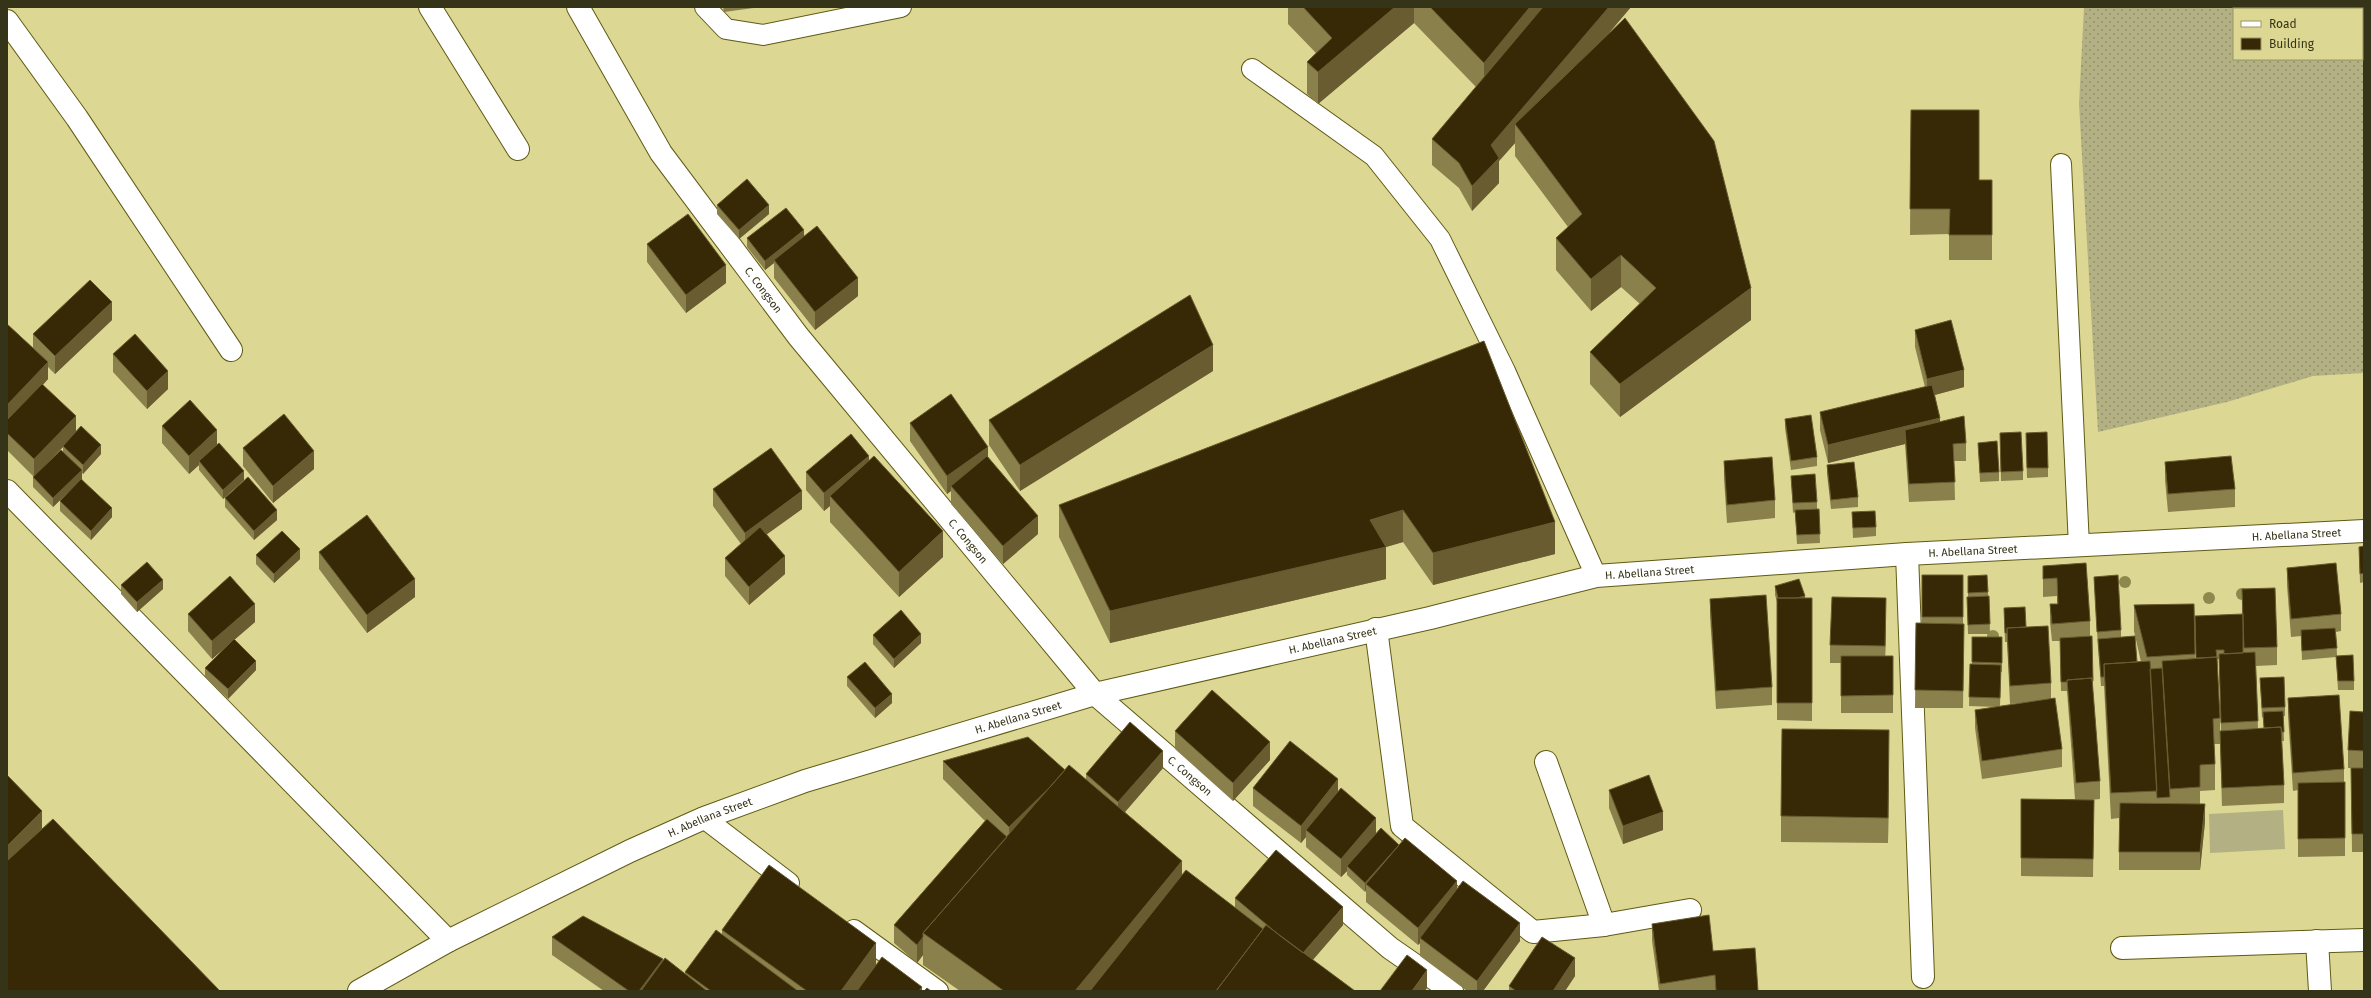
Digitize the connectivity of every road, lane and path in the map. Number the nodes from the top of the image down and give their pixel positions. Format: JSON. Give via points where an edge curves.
{"nodes":[{"id":1,"x":430,"y":7,"type":"edge"},
{"id":2,"x":578,"y":7,"type":"edge"},
{"id":3,"x":705,"y":7,"type":"edge"},
{"id":4,"x":901,"y":7,"type":"edge"},
{"id":5,"x":7,"y":21,"type":"edge"},
{"id":6,"x":1252,"y":69,"type":"dead end"},
{"id":7,"x":518,"y":149,"type":"dead end"},
{"id":8,"x":2061,"y":164,"type":"dead end"},
{"id":9,"x":231,"y":350,"type":"dead end"},
{"id":10,"x":7,"y":491,"type":"edge"},
{"id":11,"x":2364,"y":531,"type":"edge"},
{"id":12,"x":2079,"y":546,"type":"junction"},
{"id":13,"x":1907,"y":554,"type":"junction"},
{"id":14,"x":1596,"y":576,"type":"junction"},
{"id":15,"x":1376,"y":629,"type":"junction"},
{"id":16,"x":1095,"y":694,"type":"junction"},
{"id":17,"x":1546,"y":762,"type":"dead end"},
{"id":18,"x":704,"y":818,"type":"junction"},
{"id":19,"x":806,"y":895,"type":"edge"},
{"id":20,"x":1690,"y":910,"type":"dead end"},
{"id":21,"x":837,"y":918,"type":"edge"},
{"id":22,"x":1604,"y":925,"type":"junction"},
{"id":23,"x":2364,"y":940,"type":"edge"},
{"id":24,"x":448,"y":941,"type":"junction"},
{"id":25,"x":2317,"y":941,"type":"junction"},
{"id":26,"x":2122,"y":948,"type":"dead end"},
{"id":27,"x":1924,"y":977,"type":"dead end"},
{"id":28,"x":359,"y":991,"type":"edge"},
{"id":29,"x":938,"y":991,"type":"edge"},
{"id":30,"x":1452,"y":991,"type":"edge"},
{"id":31,"x":2320,"y":991,"type":"edge"}],
"edges":[{"from":1,"to":7,"type":"street"},
{"from":2,"to":16,"type":"street","name":"C. Congson","via":[[661,153],[798,336]]},
{"from":3,"to":4,"type":"lane","via":[[726,29],[763,35]]},
{"from":5,"to":9,"type":"street","via":[[77,118]]},
{"from":6,"to":14,"type":"lane","via":[[1374,156],[1440,238],[1505,371]]},
{"from":8,"to":12,"type":"lane"},
{"from":10,"to":24,"type":"street"},
{"from":11,"to":12,"type":"street","name":"H. Abellana Street"},
{"from":12,"to":13,"type":"street","name":"H. Abellana Street"},
{"from":13,"to":14,"type":"street","name":"H. Abellana Street"},
{"from":13,"to":27,"type":"street"},
{"from":14,"to":15,"type":"street","name":"H. Abellana Street"},
{"from":15,"to":16,"type":"street","name":"H. Abellana Street"},
{"from":15,"to":22,"type":"street","via":[[1402,826],[1534,932]]},
{"from":16,"to":18,"type":"street","name":"H. Abellana Street","via":[[805,781]]},
{"from":16,"to":30,"type":"street","name":"C. Congson","via":[[1390,948]]},
{"from":17,"to":22,"type":"street"},
{"from":18,"to":19,"type":"lane"},
{"from":18,"to":24,"type":"street","name":"H. Abellana Street","via":[[536,896]]},
{"from":20,"to":22,"type":"street"},
{"from":21,"to":29,"type":"lane"},
{"from":23,"to":25,"type":"street"},
{"from":24,"to":28,"type":"street","name":"H. Abellana Street"},
{"from":25,"to":26,"type":"street"},
{"from":25,"to":31,"type":"street"}]}
